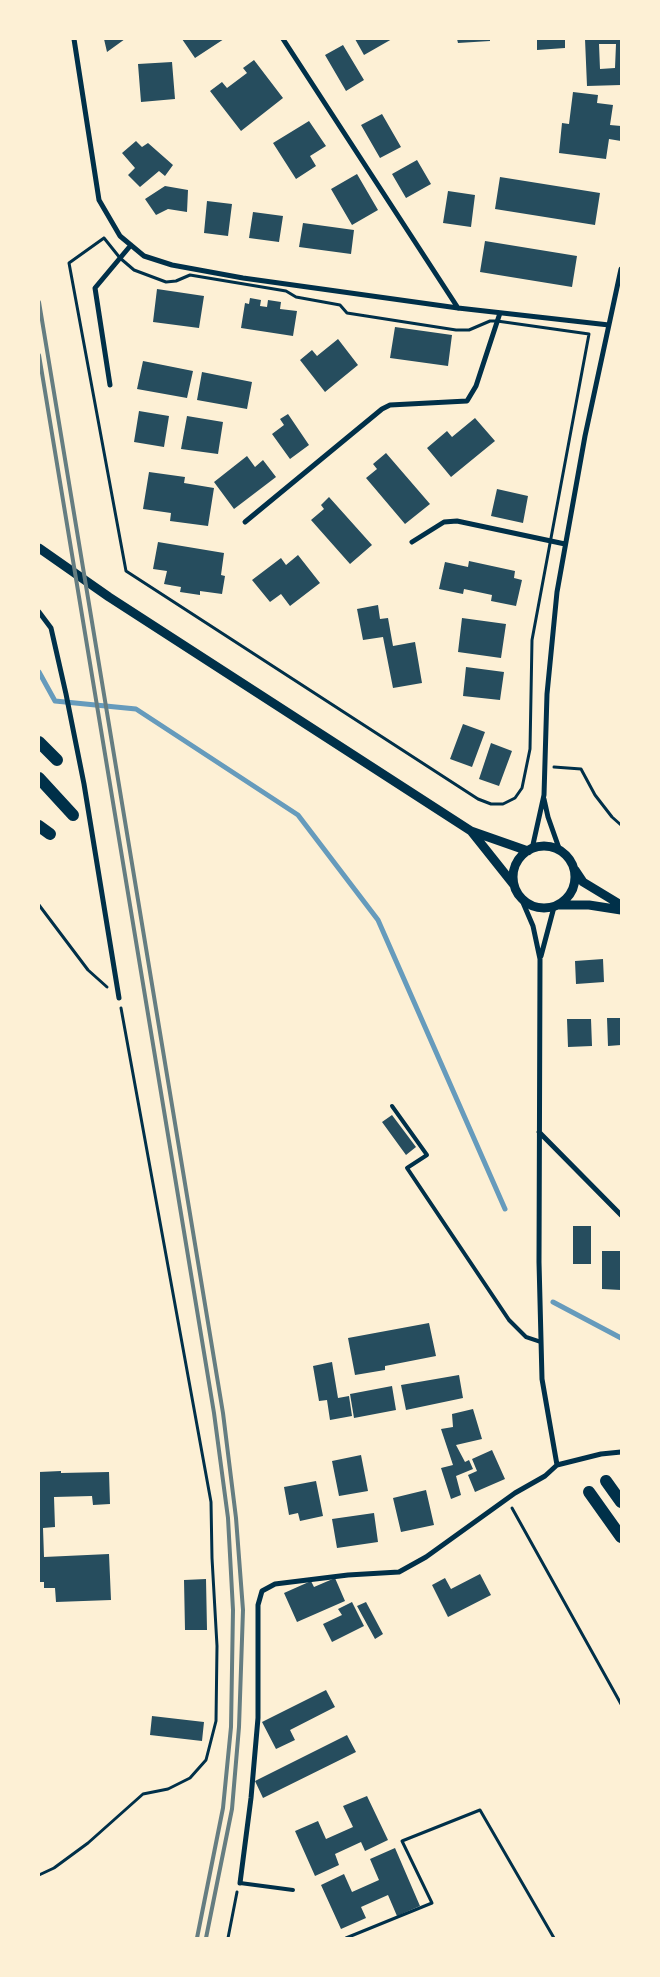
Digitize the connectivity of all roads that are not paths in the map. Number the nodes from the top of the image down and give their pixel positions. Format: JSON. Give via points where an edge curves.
{"nodes":[{"id":1,"x":74,"y":39,"type":"edge"},
{"id":2,"x":284,"y":39,"type":"edge"},
{"id":3,"x":131,"y":245,"type":"junction"},
{"id":4,"x":621,"y":269,"type":"edge"},
{"id":5,"x":458,"y":308,"type":"junction"},
{"id":6,"x":500,"y":313,"type":"junction"},
{"id":7,"x":609,"y":325,"type":"junction"},
{"id":8,"x":110,"y":385,"type":"dead end"},
{"id":9,"x":245,"y":522,"type":"dead end"},
{"id":10,"x":412,"y":542,"type":"dead end"},
{"id":11,"x":566,"y":544,"type":"junction"},
{"id":12,"x":39,"y":548,"type":"edge"},
{"id":13,"x":39,"y":612,"type":"edge"},
{"id":14,"x":39,"y":742,"type":"edge"},
{"id":15,"x":56,"y":760,"type":"dead end"},
{"id":16,"x":39,"y":778,"type":"edge"},
{"id":17,"x":544,"y":795,"type":"junction"},
{"id":18,"x":73,"y":815,"type":"dead end"},
{"id":19,"x":39,"y":826,"type":"edge"},
{"id":20,"x":471,"y":831,"type":"junction"},
{"id":21,"x":50,"y":834,"type":"dead end"},
{"id":22,"x":530,"y":850,"type":"junction"},
{"id":23,"x":560,"y":851,"type":"junction"},
{"id":24,"x":573,"y":867,"type":"junction"},
{"id":25,"x":514,"y":885,"type":"junction"},
{"id":26,"x":521,"y":898,"type":"junction"},
{"id":27,"x":621,"y":905,"type":"edge"},
{"id":28,"x":556,"y":906,"type":"junction"},
{"id":29,"x":621,"y":910,"type":"edge"},
{"id":30,"x":540,"y":959,"type":"junction"},
{"id":31,"x":119,"y":998,"type":"road end"},
{"id":32,"x":392,"y":1106,"type":"dead end"},
{"id":33,"x":539,"y":1132,"type":"junction"},
{"id":34,"x":621,"y":1215,"type":"edge"},
{"id":35,"x":541,"y":1342,"type":"junction"},
{"id":36,"x":621,"y":1452,"type":"edge"},
{"id":37,"x":557,"y":1465,"type":"junction"},
{"id":38,"x":606,"y":1481,"type":"dead end"},
{"id":39,"x":589,"y":1492,"type":"dead end"},
{"id":40,"x":621,"y":1502,"type":"edge"},
{"id":41,"x":621,"y":1537,"type":"edge"},
{"id":42,"x":240,"y":1883,"type":"joint"},
{"id":43,"x":293,"y":1890,"type":"dead end"}],
"edges":[{"from":1,"to":3,"type":"street","via":[[99,200],[120,236]]},
{"from":2,"to":5,"type":"street"},
{"from":3,"to":5,"type":"street","via":[[144,256],[172,266]]},
{"from":3,"to":8,"type":"street","via":[[95,288]]},
{"from":4,"to":7,"type":"street"},
{"from":5,"to":6,"type":"street"},
{"from":6,"to":7,"type":"street"},
{"from":6,"to":9,"type":"street","via":[[476,386],[467,401],[390,405],[382,409]]},
{"from":7,"to":11,"type":"street","via":[[584,436]]},
{"from":10,"to":11,"type":"street","via":[[444,522],[457,521]]},
{"from":11,"to":17,"type":"street","via":[[550,638]]},
{"from":12,"to":20,"type":"street","via":[[109,597]]},
{"from":13,"to":31,"type":"street","via":[[51,628],[66,694]]},
{"from":14,"to":15,"type":"highway"},
{"from":16,"to":18,"type":"highway"},
{"from":17,"to":22,"type":"street"},
{"from":17,"to":23,"type":"street"},
{"from":19,"to":21,"type":"highway"},
{"from":20,"to":22,"type":"street"},
{"from":20,"to":25,"type":"street"},
{"from":22,"to":23,"type":"street","via":[[544,847]]},
{"from":22,"to":25,"type":"street","via":[[516,866]]},
{"from":23,"to":24,"type":"street"},
{"from":24,"to":27,"type":"street","via":[[583,882]]},
{"from":24,"to":28,"type":"street","via":[[575,876],[571,893]]},
{"from":25,"to":26,"type":"street"},
{"from":26,"to":28,"type":"street","via":[[538,907]]},
{"from":26,"to":30,"type":"street","via":[[533,926]]},
{"from":28,"to":29,"type":"street","via":[[588,905]]},
{"from":28,"to":30,"type":"street"},
{"from":30,"to":33,"type":"street"},
{"from":32,"to":35,"type":"lane","via":[[427,1155],[407,1168],[508,1320],[526,1337]]},
{"from":33,"to":34,"type":"street"},
{"from":33,"to":35,"type":"street"},
{"from":35,"to":37,"type":"street","via":[[542,1379]]},
{"from":36,"to":37,"type":"street"},
{"from":37,"to":42,"type":"street","via":[[426,1557],[399,1572],[275,1584],[262,1592],[258,1605],[256,1736]]},
{"from":38,"to":40,"type":"highway"},
{"from":39,"to":41,"type":"highway"},
{"from":42,"to":43,"type":"lane"}]}
